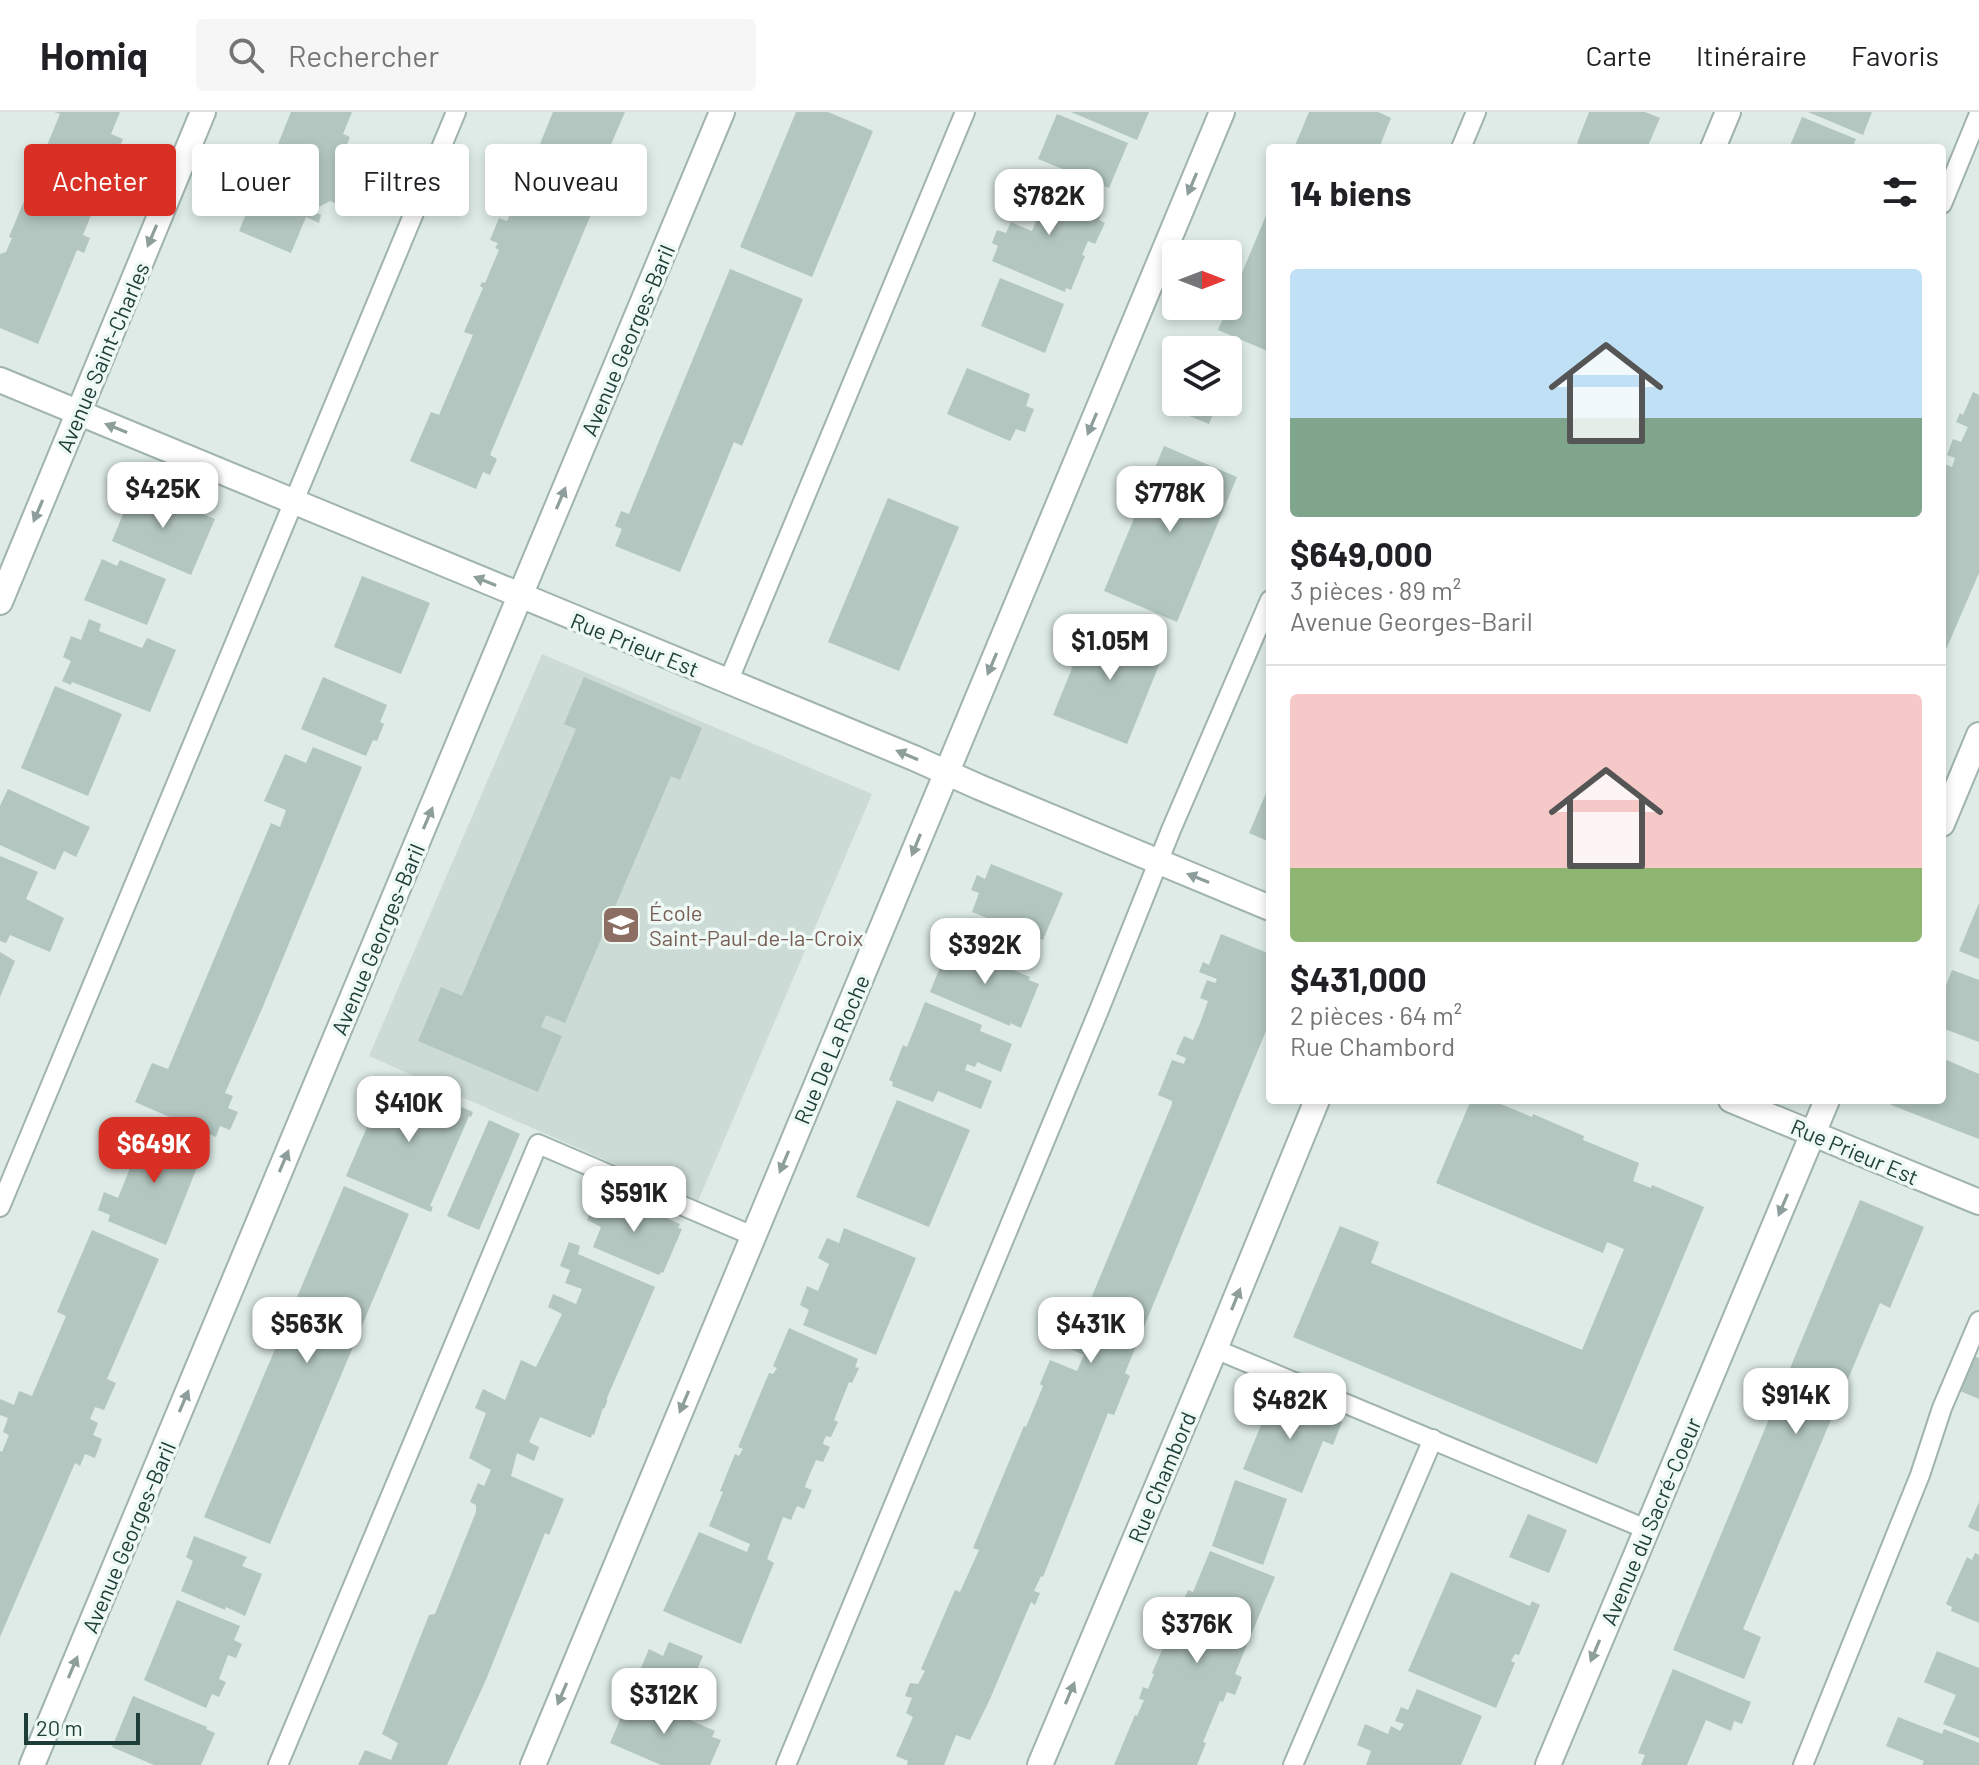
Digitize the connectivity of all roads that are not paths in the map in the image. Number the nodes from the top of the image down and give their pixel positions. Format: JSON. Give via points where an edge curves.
{"nodes":[{"id":1,"x":203,"y":112,"type":"edge"},
{"id":2,"x":456,"y":112,"type":"edge"},
{"id":3,"x":722,"y":112,"type":"edge"},
{"id":4,"x":965,"y":112,"type":"edge"},
{"id":5,"x":1222,"y":112,"type":"edge"},
{"id":6,"x":1476,"y":112,"type":"edge"},
{"id":7,"x":1728,"y":112,"type":"edge"},
{"id":8,"x":1979,"y":114,"type":"edge"},
{"id":9,"x":1463,"y":144,"type":"edge"},
{"id":10,"x":1715,"y":144,"type":"edge"},
{"id":11,"x":1946,"y":194,"type":"edge"},
{"id":12,"x":0,"y":380,"type":"edge"},
{"id":13,"x":79,"y":413,"type":"junction"},
{"id":14,"x":293,"y":502,"type":"junction"},
{"id":15,"x":520,"y":596,"type":"junction"},
{"id":16,"x":0,"y":602,"type":"edge"},
{"id":17,"x":1266,"y":609,"type":"edge"},
{"id":18,"x":728,"y":682,"type":"junction"},
{"id":19,"x":1979,"y":735,"type":"edge"},
{"id":20,"x":947,"y":773,"type":"junction"},
{"id":21,"x":1946,"y":814,"type":"edge"},
{"id":22,"x":1158,"y":862,"type":"junction"},
{"id":23,"x":1266,"y":906,"type":"edge"},
{"id":24,"x":1315,"y":1104,"type":"edge"},
{"id":25,"x":1741,"y":1104,"type":"edge"},
{"id":26,"x":1825,"y":1104,"type":"edge"},
{"id":27,"x":1813,"y":1133,"type":"junction"},
{"id":28,"x":1979,"y":1202,"type":"edge"},
{"id":29,"x":0,"y":1207,"type":"edge"},
{"id":30,"x":753,"y":1236,"type":"junction"},
{"id":31,"x":1979,"y":1321,"type":"edge"},
{"id":32,"x":1215,"y":1349,"type":"junction"},
{"id":33,"x":1433,"y":1439,"type":"junction"},
{"id":34,"x":1646,"y":1529,"type":"junction"},
{"id":35,"x":32,"y":1765,"type":"edge"},
{"id":36,"x":278,"y":1765,"type":"edge"},
{"id":37,"x":533,"y":1765,"type":"edge"},
{"id":38,"x":786,"y":1765,"type":"edge"},
{"id":39,"x":1040,"y":1765,"type":"edge"},
{"id":40,"x":1293,"y":1765,"type":"edge"},
{"id":41,"x":1548,"y":1765,"type":"edge"},
{"id":42,"x":1803,"y":1765,"type":"edge"}],
"edges":[{"from":1,"to":13,"type":"street","name":"Avenue Saint-Charles","one_way":true},
{"from":2,"to":14,"type":"lane"},
{"from":15,"to":3,"type":"street","name":"Avenue Georges-Baril","one_way":true},
{"from":4,"to":18,"type":"lane"},
{"from":5,"to":20,"type":"street","name":"Rue De La Roche","one_way":true},
{"from":6,"to":9,"type":"lane"},
{"from":7,"to":10,"type":"street"},
{"from":8,"to":11,"type":"lane"},
{"from":12,"to":13,"type":"street","name":"Rue Prieur Est"},
{"from":14,"to":13,"type":"street","name":"Rue Prieur Est","one_way":true},
{"from":13,"to":16,"type":"street","name":"Avenue Saint-Charles","one_way":true},
{"from":15,"to":14,"type":"street","name":"Rue Prieur Est","one_way":true},
{"from":14,"to":29,"type":"lane"},
{"from":15,"to":18,"type":"street","name":"Rue Prieur Est"},
{"from":35,"to":15,"type":"street","name":"Avenue Georges-Baril","one_way":true},
{"from":17,"to":22,"type":"lane"},
{"from":20,"to":18,"type":"street","name":"Rue Prieur Est","one_way":true},
{"from":19,"to":21,"type":"street"},
{"from":20,"to":22,"type":"street","name":"Rue Prieur Est"},
{"from":20,"to":30,"type":"street","name":"Rue De La Roche","one_way":true},
{"from":23,"to":22,"type":"street","name":"Rue Prieur Est","one_way":true},
{"from":22,"to":38,"type":"lane"},
{"from":32,"to":24,"type":"street","name":"Rue Chambord","one_way":true},
{"from":25,"to":27,"type":"street","name":"Rue Prieur Est"},
{"from":26,"to":27,"type":"street","name":"Avenue du Sacré-Coeur"},
{"from":27,"to":28,"type":"street","name":"Rue Prieur Est"},
{"from":27,"to":34,"type":"street","name":"Avenue du Sacré-Coeur","one_way":true},
{"from":30,"to":36,"type":"lane","via":[[538,1144]]},
{"from":30,"to":37,"type":"street","name":"Rue De La Roche","one_way":true},
{"from":31,"to":42,"type":"lane"},
{"from":32,"to":33,"type":"lane"},
{"from":39,"to":32,"type":"street","name":"Rue Chambord","one_way":true},
{"from":33,"to":34,"type":"lane"},
{"from":33,"to":40,"type":"lane"},
{"from":34,"to":41,"type":"street","name":"Avenue du Sacré-Coeur","one_way":true}]}
